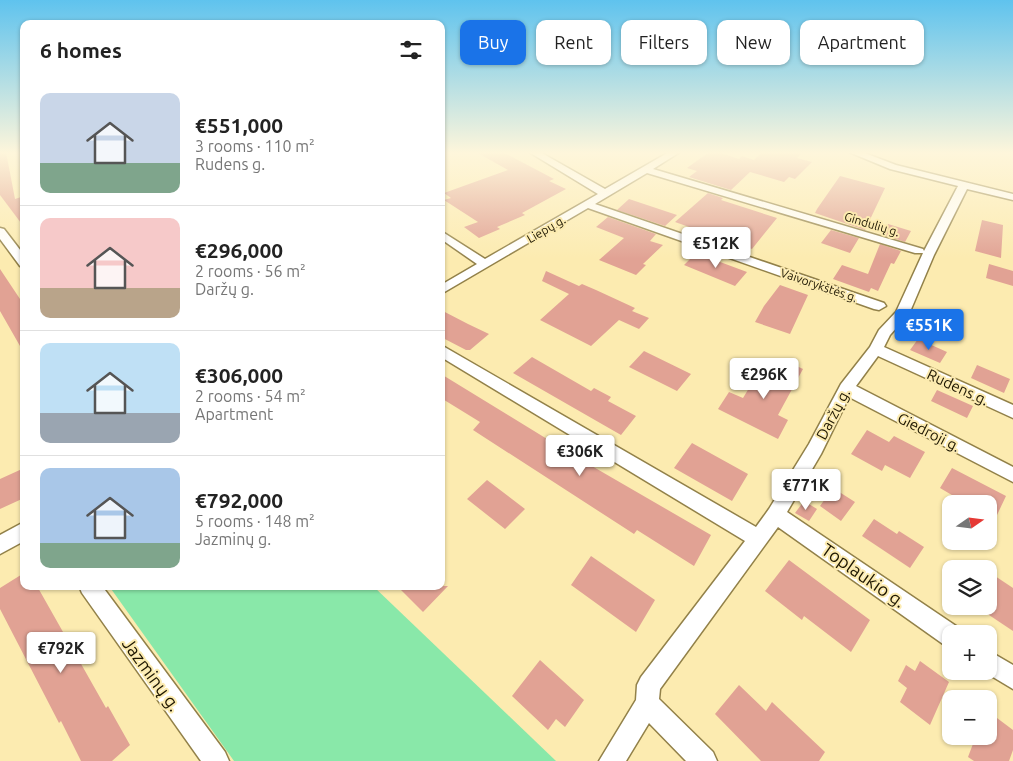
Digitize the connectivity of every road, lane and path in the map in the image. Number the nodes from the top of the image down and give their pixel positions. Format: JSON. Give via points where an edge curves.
{"nodes":[{"id":1,"x":595,"y":188,"type":"edge"},
{"id":2,"x":617,"y":188,"type":"edge"},
{"id":3,"x":705,"y":188,"type":"edge"},
{"id":4,"x":963,"y":188,"type":"edge"},
{"id":5,"x":974,"y":188,"type":"edge"},
{"id":6,"x":606,"y":194,"type":"junction"},
{"id":7,"x":1013,"y":197,"type":"edge"},
{"id":8,"x":588,"y":204,"type":"junction"},
{"id":9,"x":0,"y":230,"type":"edge"},
{"id":10,"x":445,"y":237,"type":"edge"},
{"id":11,"x":919,"y":251,"type":"dead end"},
{"id":12,"x":20,"y":257,"type":"edge"},
{"id":13,"x":485,"y":264,"type":"junction"},
{"id":14,"x":445,"y":288,"type":"edge"},
{"id":15,"x":879,"y":306,"type":"dead end"},
{"id":16,"x":876,"y":349,"type":"junction"},
{"id":17,"x":445,"y":352,"type":"edge"},
{"id":18,"x":846,"y":388,"type":"junction"},
{"id":19,"x":1013,"y":412,"type":"edge"},
{"id":20,"x":1013,"y":475,"type":"edge"},
{"id":21,"x":776,"y":515,"type":"junction"},
{"id":22,"x":20,"y":533,"type":"edge"},
{"id":23,"x":758,"y":539,"type":"junction"},
{"id":24,"x":0,"y":545,"type":"edge"},
{"id":25,"x":92,"y":590,"type":"edge"},
{"id":26,"x":942,"y":630,"type":"edge"},
{"id":27,"x":997,"y":667,"type":"edge"},
{"id":28,"x":1013,"y":678,"type":"edge"},
{"id":29,"x":647,"y":704,"type":"junction"},
{"id":30,"x":216,"y":761,"type":"edge"},
{"id":31,"x":612,"y":761,"type":"edge"},
{"id":32,"x":704,"y":761,"type":"edge"}],
"edges":[{"from":1,"to":6,"type":"street"},
{"from":2,"to":6,"type":"street","name":"Liepų g."},
{"from":3,"to":11,"type":"street","name":"Gindulių g."},
{"from":4,"to":16,"type":"street","name":"Daržų g.","via":[[902,314],[884,333]]},
{"from":5,"to":7,"type":"street"},
{"from":6,"to":8,"type":"street","name":"Liepų g."},
{"from":8,"to":13,"type":"street","name":"Liepų g."},
{"from":8,"to":15,"type":"street","name":"Vaivorykštės g."},
{"from":9,"to":12,"type":"street"},
{"from":10,"to":13,"type":"street"},
{"from":13,"to":14,"type":"street","name":"Liepų g."},
{"from":16,"to":18,"type":"street","name":"Daržų g."},
{"from":16,"to":19,"type":"street","name":"Rudens g."},
{"from":17,"to":23,"type":"street"},
{"from":18,"to":20,"type":"street","name":"Giedroji g."},
{"from":18,"to":21,"type":"street","name":"Daržų g."},
{"from":21,"to":23,"type":"street","name":"Daržų g."},
{"from":21,"to":26,"type":"street","name":"Toplaukio g."},
{"from":22,"to":24,"type":"street"},
{"from":23,"to":29,"type":"street","name":"Daržų g.","via":[[649,685]]},
{"from":25,"to":30,"type":"street","name":"Jazminų g."},
{"from":27,"to":28,"type":"street"},
{"from":29,"to":31,"type":"street","name":"Daržų g."},
{"from":29,"to":32,"type":"street"}]}
